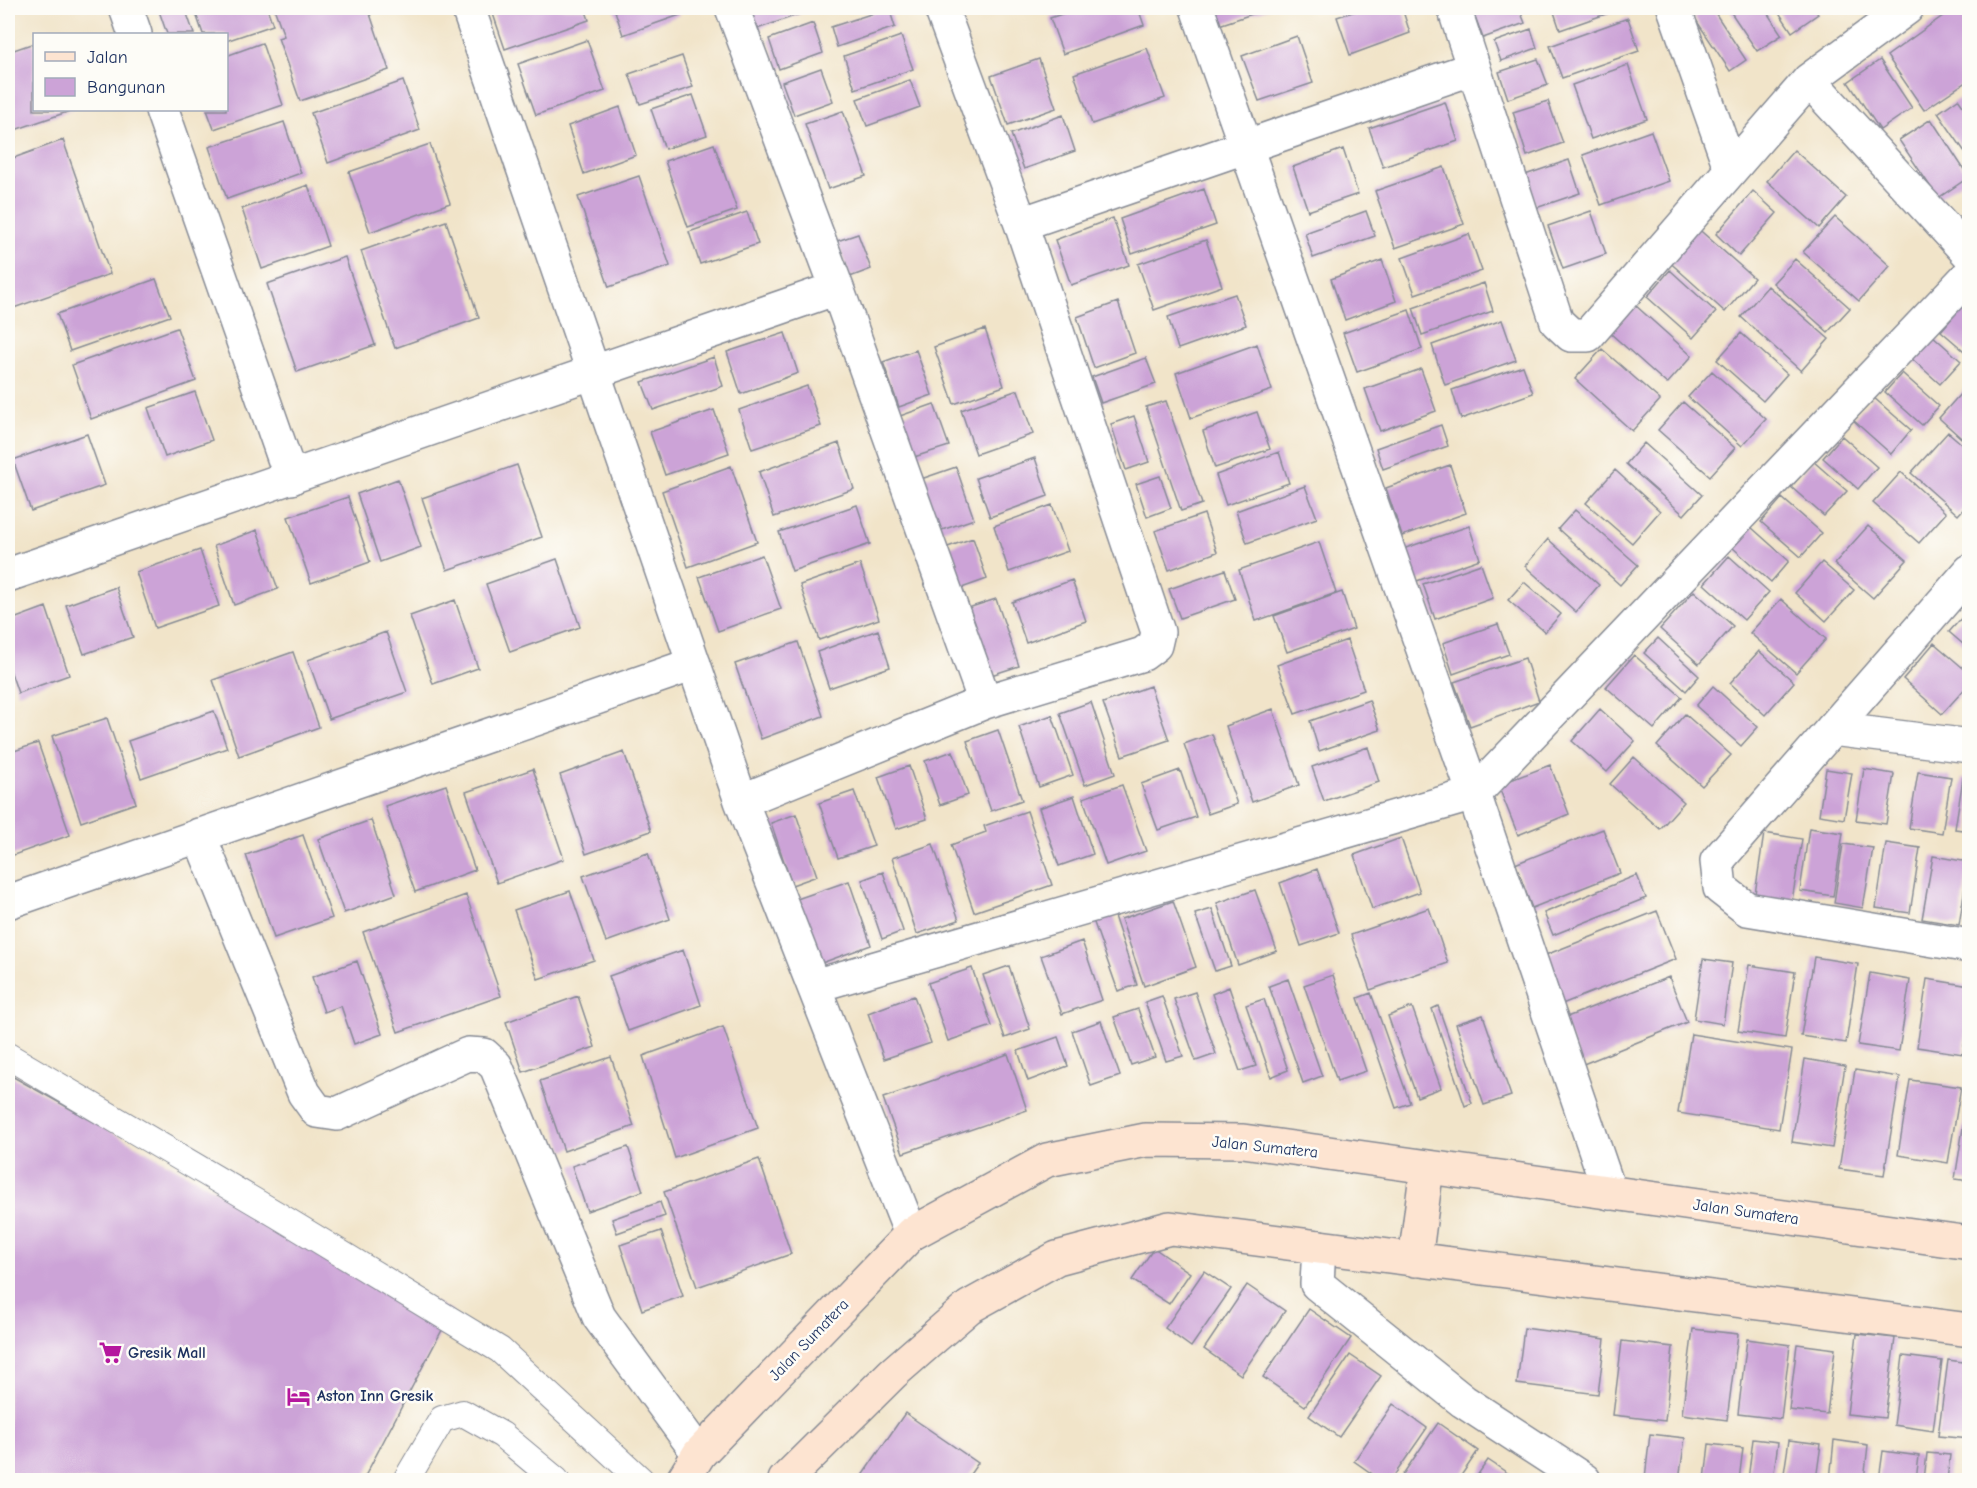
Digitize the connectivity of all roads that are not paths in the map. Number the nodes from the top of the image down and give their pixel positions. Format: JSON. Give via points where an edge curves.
{"nodes":[{"id":1,"x":126,"y":8,"type":"edge"},
{"id":2,"x":468,"y":8,"type":"edge"},
{"id":3,"x":732,"y":8,"type":"edge"},
{"id":4,"x":941,"y":8,"type":"edge"},
{"id":5,"x":1197,"y":8,"type":"edge"},
{"id":6,"x":1454,"y":8,"type":"edge"},
{"id":7,"x":1674,"y":8,"type":"edge"},
{"id":8,"x":1907,"y":8,"type":"edge"},
{"id":9,"x":135,"y":33,"type":"edge"},
{"id":10,"x":1474,"y":68,"type":"junction"},
{"id":11,"x":1809,"y":80,"type":"junction"},
{"id":12,"x":162,"y":111,"type":"edge"},
{"id":13,"x":1245,"y":145,"type":"junction"},
{"id":14,"x":1731,"y":170,"type":"junction"},
{"id":15,"x":1021,"y":225,"type":"junction"},
{"id":16,"x":1970,"y":255,"type":"edge"},
{"id":17,"x":1970,"y":274,"type":"edge"},
{"id":18,"x":837,"y":288,"type":"junction"},
{"id":19,"x":594,"y":374,"type":"junction"},
{"id":20,"x":291,"y":478,"type":"junction"},
{"id":21,"x":9,"y":569,"type":"edge"},
{"id":22,"x":1970,"y":571,"type":"edge"},
{"id":23,"x":694,"y":664,"type":"junction"},
{"id":24,"x":985,"y":702,"type":"junction"},
{"id":25,"x":1832,"y":729,"type":"junction"},
{"id":26,"x":1970,"y":746,"type":"edge"},
{"id":27,"x":1474,"y":794,"type":"junction"},
{"id":28,"x":741,"y":801,"type":"junction"},
{"id":29,"x":199,"y":835,"type":"junction"},
{"id":30,"x":8,"y":902,"type":"edge"},
{"id":31,"x":1970,"y":946,"type":"edge"},
{"id":32,"x":814,"y":986,"type":"junction"},
{"id":33,"x":8,"y":1056,"type":"edge"},
{"id":34,"x":1427,"y":1167,"type":"junction"},
{"id":35,"x":1610,"y":1192,"type":"junction"},
{"id":36,"x":911,"y":1234,"type":"junction"},
{"id":37,"x":1970,"y":1243,"type":"edge"},
{"id":38,"x":1319,"y":1247,"type":"junction"},
{"id":39,"x":1415,"y":1260,"type":"junction"},
{"id":40,"x":1970,"y":1330,"type":"edge"},
{"id":41,"x":691,"y":1467,"type":"edge"},
{"id":42,"x":406,"y":1480,"type":"edge"},
{"id":43,"x":556,"y":1480,"type":"edge"},
{"id":44,"x":640,"y":1480,"type":"edge"},
{"id":45,"x":785,"y":1480,"type":"edge"},
{"id":46,"x":1584,"y":1480,"type":"edge"}],
"edges":[{"from":1,"to":9,"type":"street"},
{"from":2,"to":19,"type":"street"},
{"from":3,"to":18,"type":"street"},
{"from":4,"to":15,"type":"street"},
{"from":5,"to":13,"type":"street"},
{"from":6,"to":10,"type":"street"},
{"from":7,"to":14,"type":"street"},
{"from":8,"to":11,"type":"street"},
{"from":10,"to":13,"type":"street"},
{"from":10,"to":14,"type":"street","via":[[1557,322],[1571,335],[1588,335]]},
{"from":11,"to":14,"type":"street"},
{"from":11,"to":16,"type":"street"},
{"from":12,"to":20,"type":"street"},
{"from":13,"to":15,"type":"street"},
{"from":13,"to":27,"type":"street"},
{"from":15,"to":24,"type":"street","via":[[1158,632],[1155,645],[1143,654]]},
{"from":17,"to":27,"type":"street"},
{"from":18,"to":19,"type":"street"},
{"from":18,"to":24,"type":"street"},
{"from":19,"to":20,"type":"street"},
{"from":19,"to":23,"type":"street"},
{"from":20,"to":21,"type":"street"},
{"from":22,"to":25,"type":"street"},
{"from":23,"to":28,"type":"street"},
{"from":23,"to":29,"type":"street"},
{"from":24,"to":28,"type":"street"},
{"from":25,"to":26,"type":"street"},
{"from":25,"to":31,"type":"street","via":[[1718,861],[1720,888],[1747,909]]},
{"from":27,"to":32,"type":"street"},
{"from":27,"to":35,"type":"street"},
{"from":28,"to":32,"type":"street"},
{"from":29,"to":30,"type":"street"},
{"from":29,"to":41,"type":"street","via":[[304,1093],[317,1111],[337,1114],[468,1054],[484,1055],[496,1066],[599,1317]]},
{"from":32,"to":36,"type":"street"},
{"from":33,"to":44,"type":"lane","via":[[500,1350]]},
{"from":34,"to":35,"type":"main road","name":"Jalan Sumatera"},
{"from":34,"to":36,"type":"main road","name":"Jalan Sumatera","via":[[1243,1141],[1146,1140],[1047,1160]]},
{"from":34,"to":39,"type":"main road"},
{"from":35,"to":37,"type":"main road","name":"Jalan Sumatera"},
{"from":36,"to":41,"type":"main road","name":"Jalan Sumatera"},
{"from":38,"to":39,"type":"main road"},
{"from":38,"to":45,"type":"main road","via":[[1170,1228],[1057,1258],[969,1307],[893,1373]]},
{"from":38,"to":46,"type":"street","via":[[1317,1284],[1463,1401]]},
{"from":39,"to":40,"type":"main road"},
{"from":42,"to":43,"type":"lane","via":[[442,1419],[463,1413],[502,1435]]}]}
